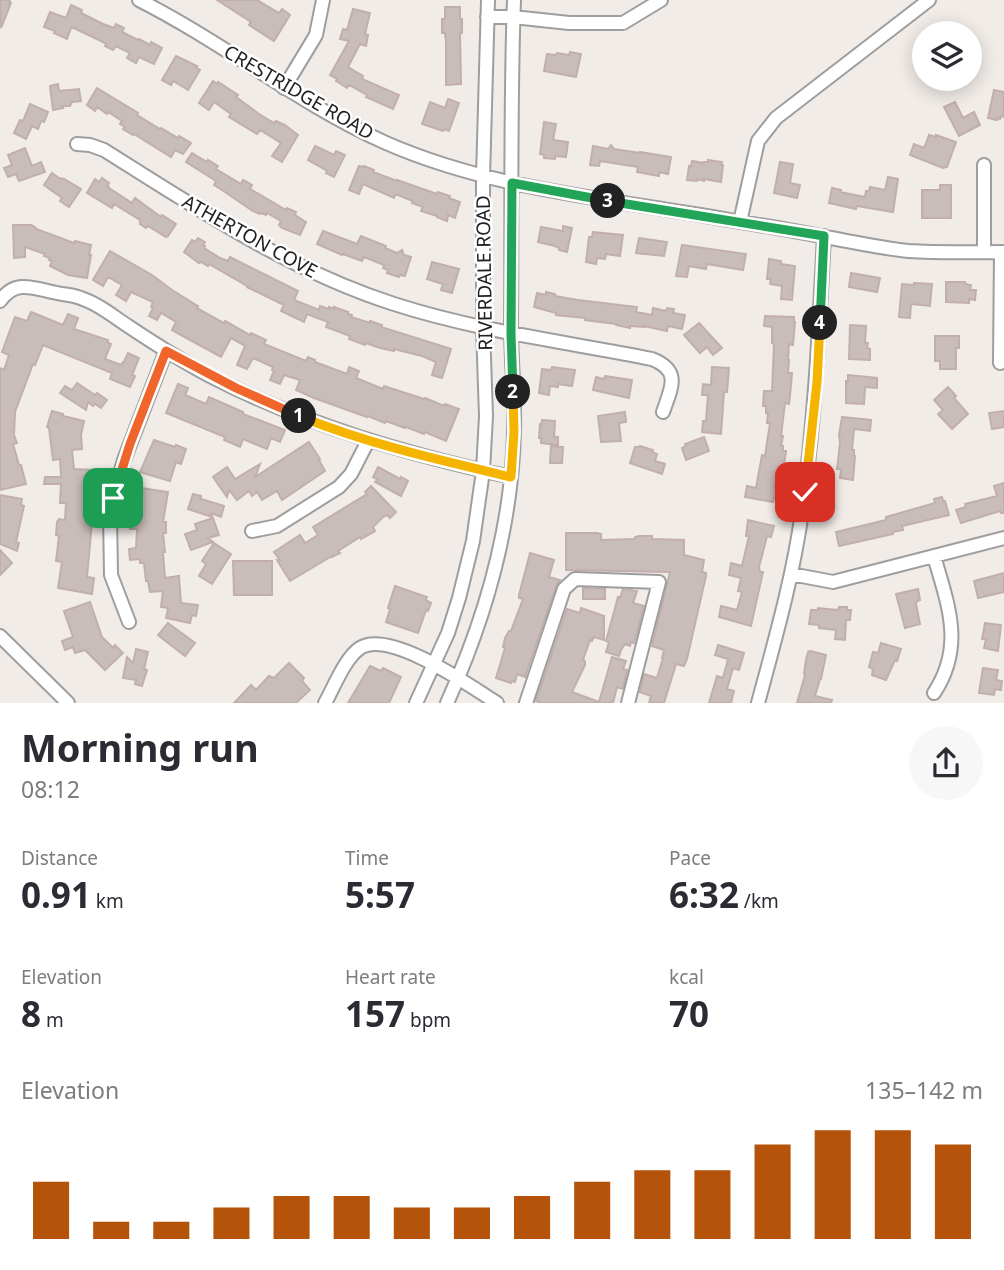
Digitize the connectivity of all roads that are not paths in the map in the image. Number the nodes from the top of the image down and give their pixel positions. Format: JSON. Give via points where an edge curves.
{"nodes":[{"id":1,"x":139,"y":0,"type":"edge"},
{"id":2,"x":323,"y":0,"type":"edge"},
{"id":3,"x":488,"y":0,"type":"edge"},
{"id":4,"x":514,"y":0,"type":"edge"},
{"id":5,"x":661,"y":0,"type":"edge"},
{"id":6,"x":929,"y":0,"type":"edge"},
{"id":7,"x":487,"y":17,"type":"junction"},
{"id":8,"x":513,"y":18,"type":"junction"},
{"id":9,"x":284,"y":88,"type":"junction"},
{"id":10,"x":78,"y":145,"type":"dead end"},
{"id":11,"x":984,"y":164,"type":"dead end"},
{"id":12,"x":483,"y":177,"type":"junction"},
{"id":13,"x":512,"y":183,"type":"junction"},
{"id":14,"x":740,"y":222,"type":"junction"},
{"id":15,"x":824,"y":236,"type":"junction"},
{"id":16,"x":984,"y":252,"type":"junction"},
{"id":17,"x":1003,"y":252,"type":"edge"},
{"id":18,"x":0,"y":301,"type":"edge"},
{"id":19,"x":483,"y":328,"type":"junction"},
{"id":20,"x":511,"y":334,"type":"junction"},
{"id":21,"x":166,"y":351,"type":"junction"},
{"id":22,"x":1000,"y":363,"type":"dead end"},
{"id":23,"x":663,"y":412,"type":"dead end"},
{"id":24,"x":368,"y":441,"type":"junction"},
{"id":25,"x":483,"y":471,"type":"junction"},
{"id":26,"x":511,"y":477,"type":"junction"},
{"id":27,"x":251,"y":531,"type":"dead end"},
{"id":28,"x":1004,"y":538,"type":"edge"},
{"id":29,"x":934,"y":556,"type":"junction"},
{"id":30,"x":791,"y":574,"type":"junction"},
{"id":31,"x":129,"y":622,"type":"dead end"},
{"id":32,"x":0,"y":636,"type":"edge"},
{"id":33,"x":434,"y":665,"type":"junction"},
{"id":34,"x":458,"y":679,"type":"junction"},
{"id":35,"x":934,"y":693,"type":"dead end"},
{"id":36,"x":68,"y":703,"type":"edge"},
{"id":37,"x":325,"y":703,"type":"edge"},
{"id":38,"x":416,"y":703,"type":"edge"},
{"id":39,"x":447,"y":703,"type":"edge"},
{"id":40,"x":497,"y":703,"type":"edge"},
{"id":41,"x":526,"y":703,"type":"edge"},
{"id":42,"x":628,"y":703,"type":"edge"},
{"id":43,"x":758,"y":703,"type":"edge"}],
"edges":[{"from":1,"to":9,"type":"street","name":"CRESTRIDGE ROAD"},
{"from":2,"to":9,"type":"street","via":[[316,35]]},
{"from":3,"to":7,"type":"street","name":"RIVERDALE ROAD"},
{"from":4,"to":8,"type":"street","name":"RIVERDALE ROAD"},
{"from":5,"to":8,"type":"street","via":[[623,23]]},
{"from":6,"to":14,"type":"street","via":[[776,118],[758,141]]},
{"from":7,"to":8,"type":"street"},
{"from":7,"to":12,"type":"street","name":"RIVERDALE ROAD"},
{"from":8,"to":13,"type":"street","name":"RIVERDALE ROAD"},
{"from":9,"to":12,"type":"street","name":"CRESTRIDGE ROAD","via":[[388,143]]},
{"from":10,"to":19,"type":"street","name":"ATHERTON COVE","via":[[104,150],[242,236],[348,288]]},
{"from":11,"to":16,"type":"street"},
{"from":12,"to":13,"type":"street","name":"CRESTRIDGE ROAD"},
{"from":12,"to":19,"type":"street","name":"RIVERDALE ROAD"},
{"from":13,"to":14,"type":"street","name":"CRESTRIDGE ROAD"},
{"from":13,"to":20,"type":"street","name":"RIVERDALE ROAD"},
{"from":14,"to":15,"type":"street","name":"CRESTRIDGE ROAD"},
{"from":15,"to":16,"type":"street","name":"CRESTRIDGE ROAD","via":[[906,251]]},
{"from":15,"to":30,"type":"street","via":[[814,412]]},
{"from":16,"to":17,"type":"street","name":"CRESTRIDGE ROAD"},
{"from":17,"to":22,"type":"street"},
{"from":18,"to":21,"type":"street","via":[[13,289],[29,286],[85,299]]},
{"from":19,"to":20,"type":"street","name":"ATHERTON COVE"},
{"from":19,"to":25,"type":"street","name":"RIVERDALE ROAD"},
{"from":20,"to":23,"type":"street","name":"ATHERTON COVE","via":[[661,362],[672,380]]},
{"from":20,"to":26,"type":"street","name":"RIVERDALE ROAD"},
{"from":21,"to":24,"type":"street","via":[[263,401]]},
{"from":21,"to":31,"type":"street","via":[[124,460],[110,514],[111,575]]},
{"from":24,"to":25,"type":"street"},
{"from":24,"to":27,"type":"street","via":[[339,487],[277,526]]},
{"from":25,"to":26,"type":"street"},
{"from":25,"to":33,"type":"street","name":"RIVERDALE ROAD","via":[[467,568]]},
{"from":26,"to":34,"type":"street","name":"RIVERDALE ROAD","via":[[492,583]]},
{"from":28,"to":29,"type":"street"},
{"from":29,"to":30,"type":"street","via":[[833,582]]},
{"from":29,"to":35,"type":"street","via":[[952,624],[947,665]]},
{"from":30,"to":43,"type":"street"},
{"from":32,"to":36,"type":"street"},
{"from":33,"to":34,"type":"street"},
{"from":33,"to":37,"type":"street","via":[[391,646],[367,645],[352,656]]},
{"from":33,"to":38,"type":"street","name":"RIVERDALE ROAD"},
{"from":34,"to":39,"type":"street","name":"RIVERDALE ROAD"},
{"from":34,"to":40,"type":"street"},
{"from":41,"to":42,"type":"street","via":[[564,589],[575,579],[659,582]]}]}
